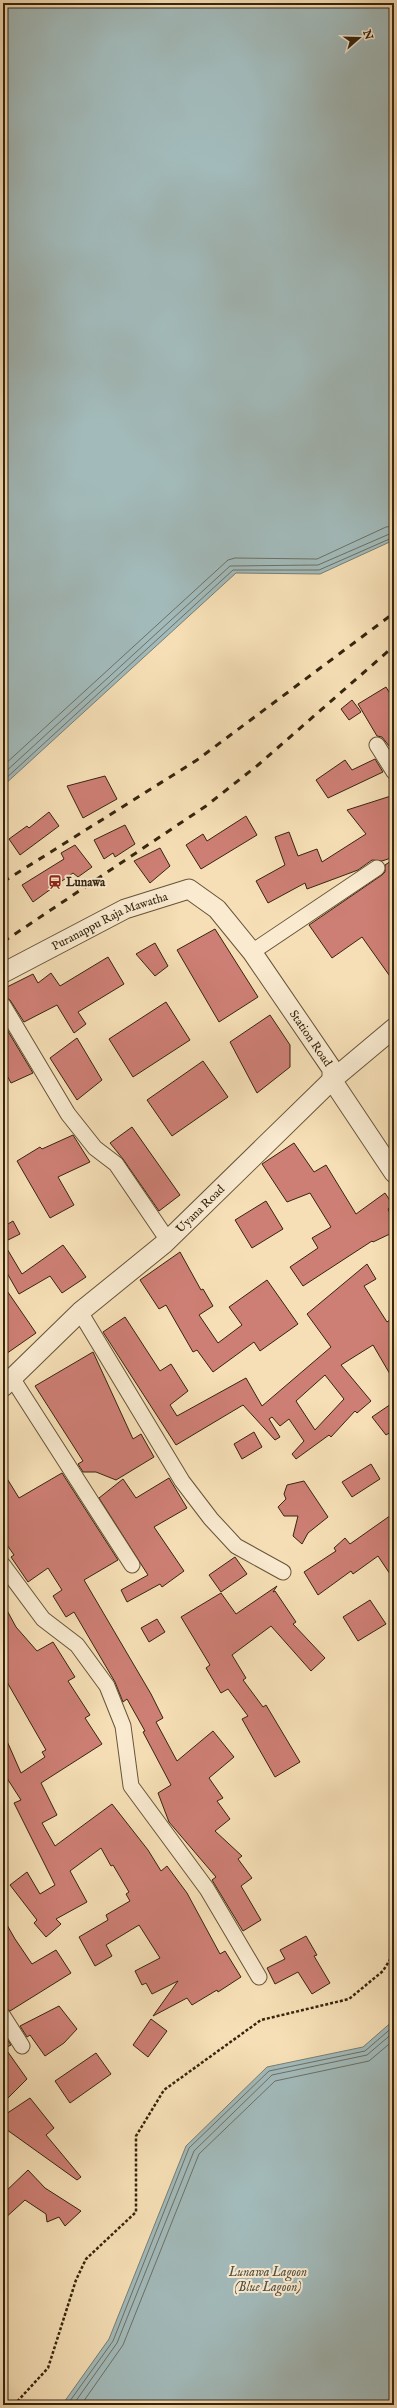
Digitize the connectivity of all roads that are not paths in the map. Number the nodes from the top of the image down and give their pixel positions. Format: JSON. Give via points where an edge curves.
{"nodes":[{"id":1,"x":377,"y":745,"type":"dead end"},
{"id":2,"x":394,"y":772,"type":"edge"},
{"id":3,"x":377,"y":868,"type":"dead end"},
{"id":4,"x":217,"y":909,"type":"joint"},
{"id":5,"x":252,"y":952,"type":"junction"},
{"id":6,"x":3,"y":974,"type":"edge"},
{"id":7,"x":3,"y":1005,"type":"edge"},
{"id":8,"x":394,"y":1028,"type":"edge"},
{"id":9,"x":332,"y":1080,"type":"junction"},
{"id":10,"x":394,"y":1173,"type":"edge"},
{"id":11,"x":165,"y":1243,"type":"junction"},
{"id":12,"x":80,"y":1312,"type":"junction"},
{"id":13,"x":8,"y":1382,"type":"edge"},
{"id":14,"x":3,"y":1565,"type":"edge"},
{"id":15,"x":132,"y":1565,"type":"dead end"},
{"id":16,"x":283,"y":1572,"type":"dead end"},
{"id":17,"x":259,"y":1977,"type":"dead end"},
{"id":18,"x":3,"y":2016,"type":"edge"},
{"id":19,"x":22,"y":2046,"type":"dead end"}],
"edges":[{"from":1,"to":2,"type":"street"},
{"from":3,"to":5,"type":"street"},
{"from":4,"to":5,"type":"street","name":"Station Road"},
{"from":4,"to":6,"type":"street","name":"Puranappu Raja Mawatha","via":[[189,889],[125,909]]},
{"from":5,"to":9,"type":"street","name":"Station Road","via":[[332,1070]]},
{"from":7,"to":11,"type":"street","via":[[68,1114],[95,1148],[116,1164],[167,1239]]},
{"from":8,"to":9,"type":"street","name":"Uyana Road"},
{"from":9,"to":10,"type":"street","name":"Station Road"},
{"from":9,"to":11,"type":"street","name":"Uyana Road"},
{"from":11,"to":12,"type":"street","name":"Uyana Road"},
{"from":12,"to":13,"type":"street","name":"Uyana Road"},
{"from":12,"to":16,"type":"street","via":[[182,1481],[211,1519],[236,1546]]},
{"from":13,"to":15,"type":"street"},
{"from":14,"to":17,"type":"street","via":[[43,1619],[77,1645],[107,1686],[123,1726],[131,1786],[207,1889]]},
{"from":18,"to":19,"type":"street"}]}
